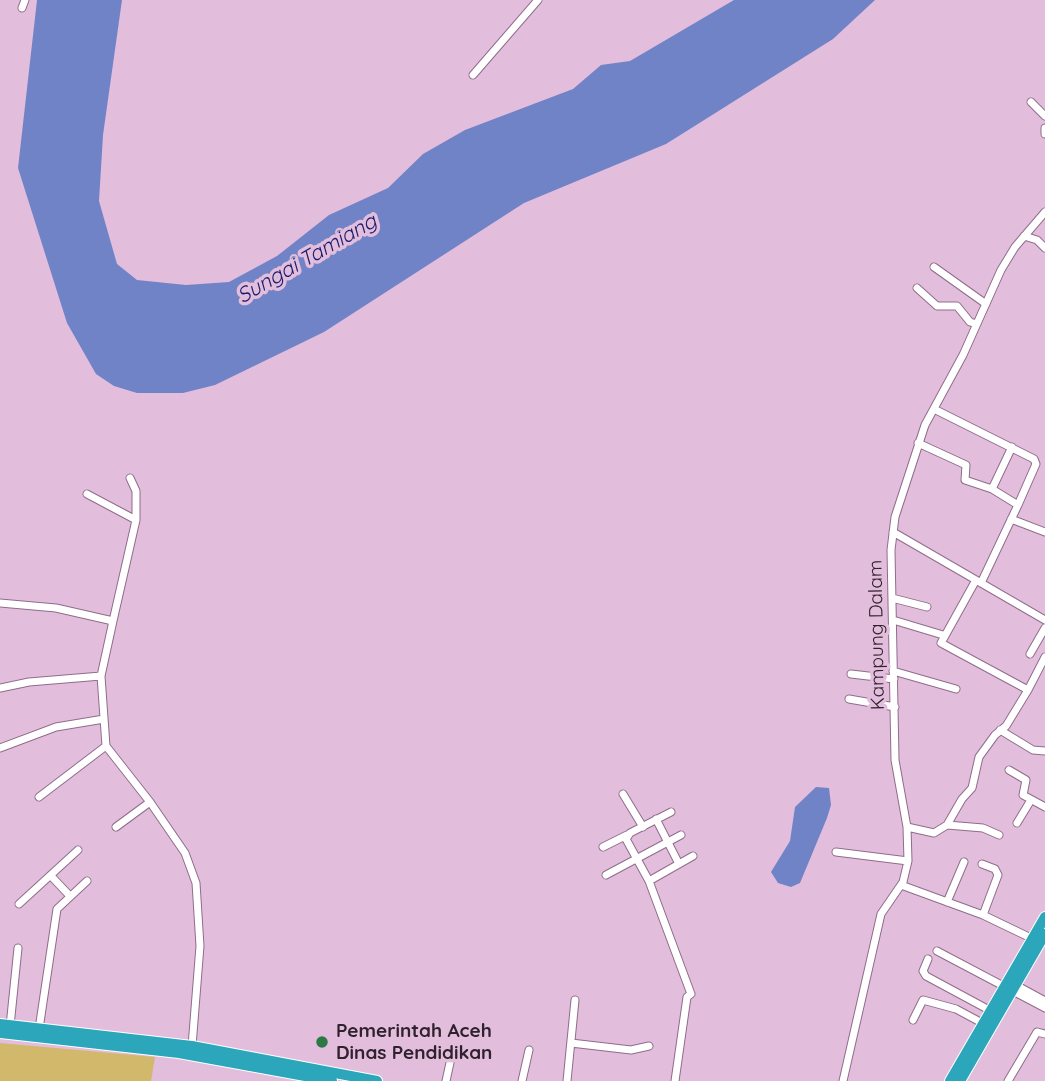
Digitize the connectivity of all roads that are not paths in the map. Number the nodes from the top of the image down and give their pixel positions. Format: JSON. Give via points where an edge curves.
{"nodes":[{"id":1,"x":25,"y":0,"type":"edge"},
{"id":2,"x":538,"y":0,"type":"edge"},
{"id":3,"x":22,"y":8,"type":"dead end"},
{"id":4,"x":473,"y":75,"type":"dead end"},
{"id":5,"x":1031,"y":102,"type":"dead end"},
{"id":6,"x":1045,"y":116,"type":"edge"},
{"id":7,"x":1045,"y":128,"type":"edge"},
{"id":8,"x":1045,"y":134,"type":"edge"},
{"id":9,"x":1045,"y":212,"type":"edge"},
{"id":10,"x":1024,"y":236,"type":"junction"},
{"id":11,"x":1045,"y":248,"type":"edge"},
{"id":12,"x":934,"y":267,"type":"dead end"},
{"id":13,"x":917,"y":288,"type":"dead end"},
{"id":14,"x":986,"y":304,"type":"junction"},
{"id":15,"x":977,"y":324,"type":"junction"},
{"id":16,"x":934,"y":408,"type":"junction"},
{"id":17,"x":918,"y":443,"type":"junction"},
{"id":18,"x":1012,"y":447,"type":"junction"},
{"id":19,"x":130,"y":478,"type":"dead end"},
{"id":20,"x":992,"y":489,"type":"junction"},
{"id":21,"x":87,"y":494,"type":"dead end"},
{"id":22,"x":1018,"y":505,"type":"junction"},
{"id":23,"x":1011,"y":519,"type":"junction"},
{"id":24,"x":136,"y":520,"type":"junction"},
{"id":25,"x":893,"y":532,"type":"junction"},
{"id":26,"x":1045,"y":532,"type":"edge"},
{"id":27,"x":978,"y":581,"type":"junction"},
{"id":28,"x":892,"y":598,"type":"junction"},
{"id":29,"x":0,"y":603,"type":"edge"},
{"id":30,"x":927,"y":607,"type":"dead end"},
{"id":31,"x":893,"y":620,"type":"junction"},
{"id":32,"x":1045,"y":620,"type":"edge"},
{"id":33,"x":113,"y":621,"type":"junction"},
{"id":34,"x":1045,"y":628,"type":"edge"},
{"id":35,"x":943,"y":635,"type":"junction"},
{"id":36,"x":1030,"y":654,"type":"dead end"},
{"id":37,"x":1045,"y":657,"type":"edge"},
{"id":38,"x":851,"y":674,"type":"dead end"},
{"id":39,"x":894,"y":675,"type":"junction"},
{"id":40,"x":101,"y":676,"type":"junction"},
{"id":41,"x":0,"y":688,"type":"edge"},
{"id":42,"x":956,"y":689,"type":"dead end"},
{"id":43,"x":1028,"y":690,"type":"junction"},
{"id":44,"x":849,"y":699,"type":"dead end"},
{"id":45,"x":895,"y":707,"type":"junction"},
{"id":46,"x":104,"y":719,"type":"junction"},
{"id":47,"x":1000,"y":730,"type":"junction"},
{"id":48,"x":106,"y":746,"type":"junction"},
{"id":49,"x":0,"y":748,"type":"edge"},
{"id":50,"x":1045,"y":751,"type":"edge"},
{"id":51,"x":1009,"y":771,"type":"dead end"},
{"id":52,"x":623,"y":794,"type":"dead end"},
{"id":53,"x":39,"y":797,"type":"dead end"},
{"id":54,"x":1031,"y":800,"type":"junction"},
{"id":55,"x":150,"y":802,"type":"junction"},
{"id":56,"x":1045,"y":807,"type":"edge"},
{"id":57,"x":671,"y":811,"type":"dead end"},
{"id":58,"x":656,"y":819,"type":"junction"},
{"id":59,"x":1017,"y":822,"type":"dead end"},
{"id":60,"x":947,"y":825,"type":"junction"},
{"id":61,"x":116,"y":827,"type":"dead end"},
{"id":62,"x":643,"y":827,"type":"junction"},
{"id":63,"x":907,"y":827,"type":"junction"},
{"id":64,"x":627,"y":835,"type":"junction"},
{"id":65,"x":681,"y":835,"type":"dead end"},
{"id":66,"x":999,"y":835,"type":"dead end"},
{"id":67,"x":668,"y":842,"type":"junction"},
{"id":68,"x":603,"y":846,"type":"dead end"},
{"id":69,"x":79,"y":849,"type":"dead end"},
{"id":70,"x":836,"y":852,"type":"dead end"},
{"id":71,"x":694,"y":856,"type":"dead end"},
{"id":72,"x":635,"y":858,"type":"junction"},
{"id":73,"x":908,"y":861,"type":"junction"},
{"id":74,"x":964,"y":862,"type":"dead end"},
{"id":75,"x":680,"y":864,"type":"junction"},
{"id":76,"x":982,"y":864,"type":"dead end"},
{"id":77,"x":606,"y":875,"type":"dead end"},
{"id":78,"x":52,"y":877,"type":"junction"},
{"id":79,"x":87,"y":881,"type":"dead end"},
{"id":80,"x":649,"y":881,"type":"junction"},
{"id":81,"x":901,"y":885,"type":"junction"},
{"id":82,"x":69,"y":895,"type":"junction"},
{"id":83,"x":947,"y":902,"type":"junction"},
{"id":84,"x":19,"y":904,"type":"dead end"},
{"id":85,"x":983,"y":915,"type":"junction"},
{"id":86,"x":1045,"y":917,"type":"edge"},
{"id":87,"x":1045,"y":934,"type":"edge"},
{"id":88,"x":1032,"y":939,"type":"junction"},
{"id":89,"x":18,"y":948,"type":"dead end"},
{"id":90,"x":937,"y":951,"type":"dead end"},
{"id":91,"x":928,"y":959,"type":"dead end"},
{"id":92,"x":1010,"y":986,"type":"junction"},
{"id":93,"x":575,"y":1000,"type":"dead end"},
{"id":94,"x":1045,"y":1001,"type":"edge"},
{"id":95,"x":1045,"y":1008,"type":"edge"},
{"id":96,"x":991,"y":1012,"type":"junction"},
{"id":97,"x":913,"y":1020,"type":"dead end"},
{"id":98,"x":984,"y":1024,"type":"junction"},
{"id":99,"x":5,"y":1025,"type":"edge"},
{"id":100,"x":39,"y":1029,"type":"junction"},
{"id":101,"x":0,"y":1033,"type":"edge"},
{"id":102,"x":1045,"y":1034,"type":"edge"},
{"id":103,"x":571,"y":1043,"type":"junction"},
{"id":104,"x":192,"y":1045,"type":"junction"},
{"id":105,"x":649,"y":1046,"type":"dead end"},
{"id":106,"x":528,"y":1050,"type":"dead end"},
{"id":107,"x":1011,"y":1056,"type":"dead end"},
{"id":108,"x":451,"y":1058,"type":"dead end"},
{"id":109,"x":1020,"y":1060,"type":"junction"},
{"id":110,"x":350,"y":1079,"type":"edge"},
{"id":111,"x":332,"y":1081,"type":"edge"},
{"id":112,"x":377,"y":1081,"type":"edge"},
{"id":113,"x":446,"y":1081,"type":"edge"},
{"id":114,"x":522,"y":1081,"type":"edge"},
{"id":115,"x":567,"y":1081,"type":"edge"},
{"id":116,"x":676,"y":1081,"type":"edge"},
{"id":117,"x":842,"y":1081,"type":"edge"},
{"id":118,"x":950,"y":1081,"type":"edge"},
{"id":119,"x":960,"y":1081,"type":"edge"},
{"id":120,"x":1008,"y":1081,"type":"edge"}],
"edges":[{"from":1,"to":3,"type":"street"},
{"from":2,"to":4,"type":"street"},
{"from":5,"to":6,"type":"street"},
{"from":7,"to":8,"type":"street"},
{"from":9,"to":10,"type":"street","name":"Kampung Dalam"},
{"from":10,"to":11,"type":"street"},
{"from":10,"to":14,"type":"street","name":"Kampung Dalam","via":[[1009,255]]},
{"from":12,"to":14,"type":"street"},
{"from":13,"to":15,"type":"street","via":[[937,306],[957,306]]},
{"from":14,"to":15,"type":"street","name":"Kampung Dalam"},
{"from":15,"to":16,"type":"street","name":"Kampung Dalam"},
{"from":16,"to":17,"type":"street","name":"Kampung Dalam"},
{"from":16,"to":18,"type":"street"},
{"from":17,"to":20,"type":"street","via":[[965,464],[964,479]]},
{"from":17,"to":25,"type":"street","name":"Kampung Dalam"},
{"from":18,"to":20,"type":"street"},
{"from":18,"to":22,"type":"street","via":[[1036,462]]},
{"from":19,"to":24,"type":"street","via":[[136,491]]},
{"from":20,"to":22,"type":"street"},
{"from":21,"to":24,"type":"street"},
{"from":22,"to":23,"type":"street"},
{"from":23,"to":26,"type":"street"},
{"from":23,"to":27,"type":"street"},
{"from":24,"to":33,"type":"street"},
{"from":25,"to":27,"type":"street"},
{"from":25,"to":28,"type":"street","name":"Kampung Dalam"},
{"from":27,"to":32,"type":"street"},
{"from":27,"to":35,"type":"street"},
{"from":28,"to":30,"type":"street"},
{"from":28,"to":31,"type":"street","name":"Kampung Dalam"},
{"from":29,"to":33,"type":"street","via":[[56,608]]},
{"from":31,"to":35,"type":"street"},
{"from":31,"to":39,"type":"street","name":"Kampung Dalam"},
{"from":33,"to":40,"type":"street"},
{"from":34,"to":36,"type":"street"},
{"from":35,"to":43,"type":"street","via":[[942,644]]},
{"from":37,"to":43,"type":"street"},
{"from":38,"to":39,"type":"street"},
{"from":39,"to":42,"type":"street"},
{"from":39,"to":45,"type":"street","name":"Kampung Dalam"},
{"from":40,"to":41,"type":"street"},
{"from":40,"to":46,"type":"street"},
{"from":43,"to":47,"type":"street"},
{"from":44,"to":45,"type":"street"},
{"from":45,"to":63,"type":"street","name":"Kampung Dalam","via":[[896,772]]},
{"from":46,"to":48,"type":"street"},
{"from":46,"to":49,"type":"street","via":[[55,726]]},
{"from":47,"to":50,"type":"street","via":[[1033,750]]},
{"from":47,"to":60,"type":"street","via":[[979,757],[972,788]]},
{"from":48,"to":53,"type":"street"},
{"from":48,"to":55,"type":"street"},
{"from":51,"to":54,"type":"street","via":[[1025,779],[1022,793]]},
{"from":52,"to":62,"type":"street"},
{"from":54,"to":56,"type":"street"},
{"from":54,"to":59,"type":"street"},
{"from":55,"to":61,"type":"street"},
{"from":55,"to":104,"type":"street","via":[[185,853],[196,883],[200,946]]},
{"from":57,"to":58,"type":"street"},
{"from":58,"to":62,"type":"street"},
{"from":58,"to":67,"type":"street"},
{"from":60,"to":63,"type":"street","via":[[934,833]]},
{"from":60,"to":66,"type":"street","via":[[983,828]]},
{"from":62,"to":64,"type":"street"},
{"from":63,"to":73,"type":"street","name":"Kampung Dalam"},
{"from":64,"to":68,"type":"street"},
{"from":64,"to":72,"type":"street"},
{"from":65,"to":67,"type":"street"},
{"from":67,"to":72,"type":"street"},
{"from":67,"to":75,"type":"street"},
{"from":69,"to":78,"type":"street"},
{"from":70,"to":73,"type":"street"},
{"from":71,"to":75,"type":"street"},
{"from":72,"to":77,"type":"street"},
{"from":72,"to":80,"type":"street"},
{"from":73,"to":81,"type":"street","name":"Kampung Dalam"},
{"from":74,"to":83,"type":"street"},
{"from":75,"to":80,"type":"street"},
{"from":76,"to":85,"type":"street","via":[[998,875]]},
{"from":78,"to":82,"type":"street"},
{"from":78,"to":84,"type":"street"},
{"from":79,"to":82,"type":"street"},
{"from":80,"to":116,"type":"street","via":[[691,995],[687,997]]},
{"from":81,"to":83,"type":"street"},
{"from":81,"to":117,"type":"street","name":"Kampung Dalam","via":[[881,914]]},
{"from":82,"to":100,"type":"street","via":[[55,914]]},
{"from":83,"to":85,"type":"street"},
{"from":85,"to":88,"type":"street"},
{"from":86,"to":88,"type":"highway"},
{"from":87,"to":92,"type":"highway"},
{"from":88,"to":92,"type":"highway"},
{"from":89,"to":99,"type":"street"},
{"from":90,"to":92,"type":"street"},
{"from":91,"to":96,"type":"street","via":[[923,971],[926,976]]},
{"from":92,"to":94,"type":"street"},
{"from":92,"to":95,"type":"street"},
{"from":92,"to":96,"type":"highway"},
{"from":92,"to":119,"type":"highway"},
{"from":93,"to":103,"type":"street"},
{"from":96,"to":98,"type":"highway"},
{"from":97,"to":98,"type":"street","via":[[923,1000],[956,1009]]},
{"from":98,"to":118,"type":"highway"},
{"from":99,"to":100,"type":"highway"},
{"from":100,"to":104,"type":"highway"},
{"from":101,"to":111,"type":"highway","via":[[180,1052]]},
{"from":102,"to":109,"type":"street","via":[[1037,1032]]},
{"from":103,"to":105,"type":"street","via":[[631,1050]]},
{"from":103,"to":115,"type":"street"},
{"from":104,"to":110,"type":"highway"},
{"from":106,"to":114,"type":"street"},
{"from":107,"to":109,"type":"street"},
{"from":108,"to":113,"type":"street"},
{"from":109,"to":120,"type":"street"},
{"from":110,"to":112,"type":"highway"}]}
